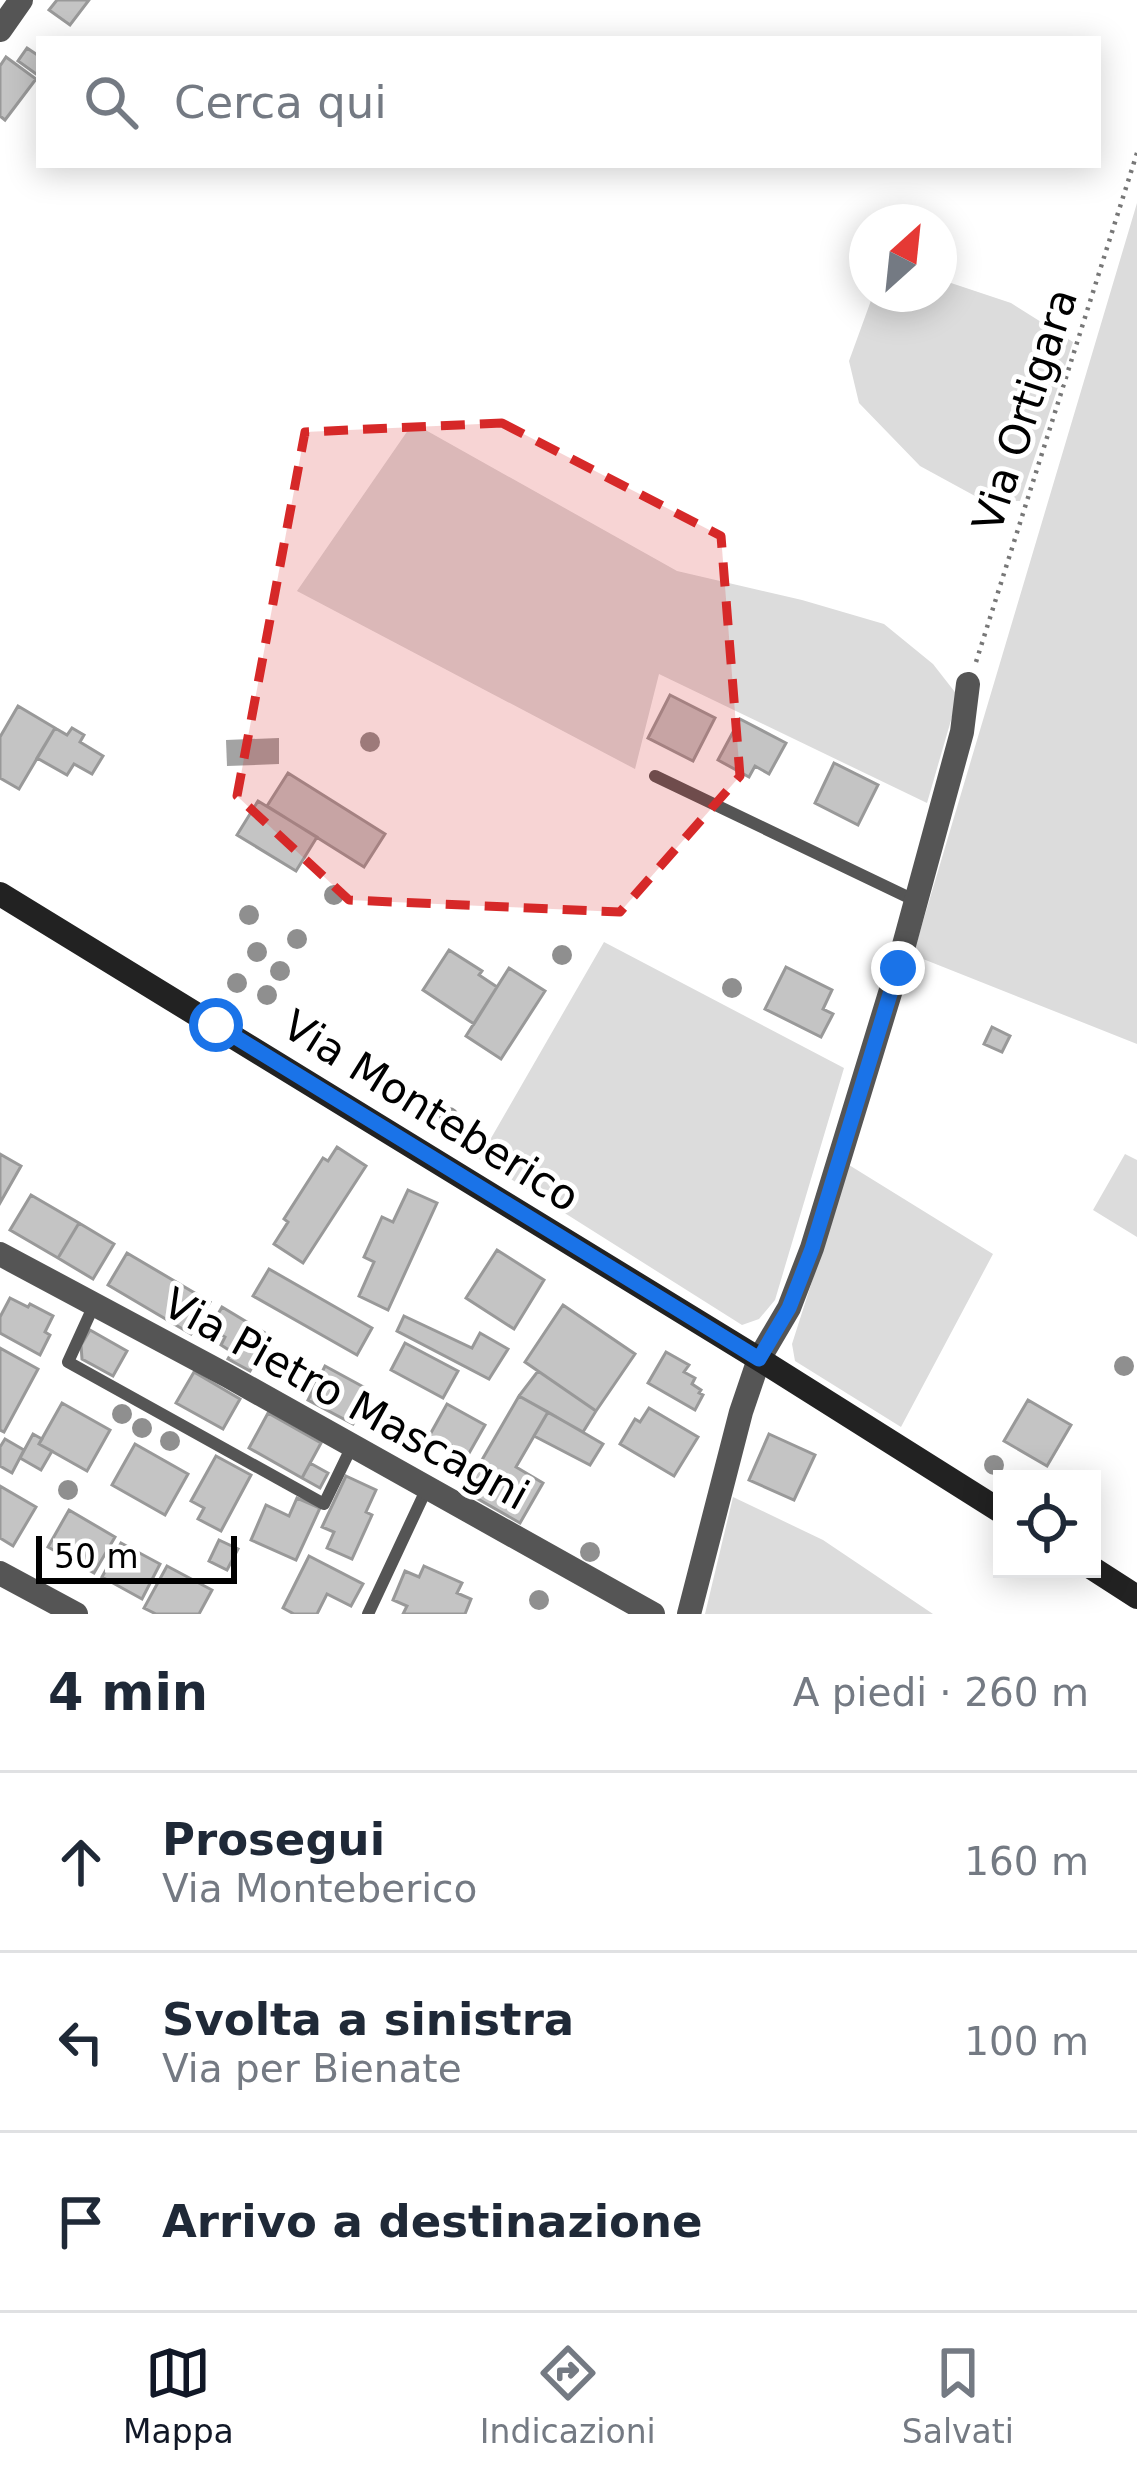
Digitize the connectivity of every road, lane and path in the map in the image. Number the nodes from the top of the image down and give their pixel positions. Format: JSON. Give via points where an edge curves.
{"nodes":[{"id":1,"x":21,"y":0,"type":"edge"},
{"id":2,"x":0,"y":30,"type":"edge"},
{"id":3,"x":1137,"y":153,"type":"edge"},
{"id":4,"x":968,"y":684,"type":"joint"},
{"id":5,"x":655,"y":776,"type":"dead end"},
{"id":6,"x":0,"y":894,"type":"edge"},
{"id":7,"x":916,"y":902,"type":"junction"},
{"id":8,"x":0,"y":1254,"type":"edge"},
{"id":9,"x":94,"y":1305,"type":"junction"},
{"id":10,"x":759,"y":1359,"type":"junction"},
{"id":11,"x":352,"y":1446,"type":"junction"},
{"id":12,"x":427,"y":1488,"type":"junction"},
{"id":13,"x":993,"y":1506,"type":"edge"},
{"id":14,"x":0,"y":1573,"type":"edge"},
{"id":15,"x":1101,"y":1574,"type":"edge"},
{"id":16,"x":1137,"y":1597,"type":"edge"},
{"id":17,"x":76,"y":1614,"type":"edge"},
{"id":18,"x":368,"y":1614,"type":"edge"},
{"id":19,"x":653,"y":1614,"type":"edge"},
{"id":20,"x":689,"y":1614,"type":"edge"}],
"edges":[{"from":1,"to":2,"type":"street"},
{"from":3,"to":4,"type":"path","name":"Via Ortigara"},
{"from":4,"to":7,"type":"street"},
{"from":5,"to":7,"type":"lane"},
{"from":6,"to":10,"type":"street","name":"Via Monteberico"},
{"from":7,"to":10,"type":"street","via":[[812,1249]]},
{"from":8,"to":9,"type":"street","name":"Via Pietro Mascagni"},
{"from":9,"to":11,"type":"street","name":"Via Pietro Mascagni"},
{"from":9,"to":11,"type":"lane","via":[[68,1362],[323,1504]]},
{"from":10,"to":13,"type":"street","name":"Via Monteberico"},
{"from":10,"to":20,"type":"street"},
{"from":11,"to":12,"type":"street","name":"Via Pietro Mascagni"},
{"from":12,"to":18,"type":"lane"},
{"from":12,"to":19,"type":"street","name":"Via Pietro Mascagni"},
{"from":14,"to":17,"type":"street"},
{"from":15,"to":16,"type":"street"}]}
